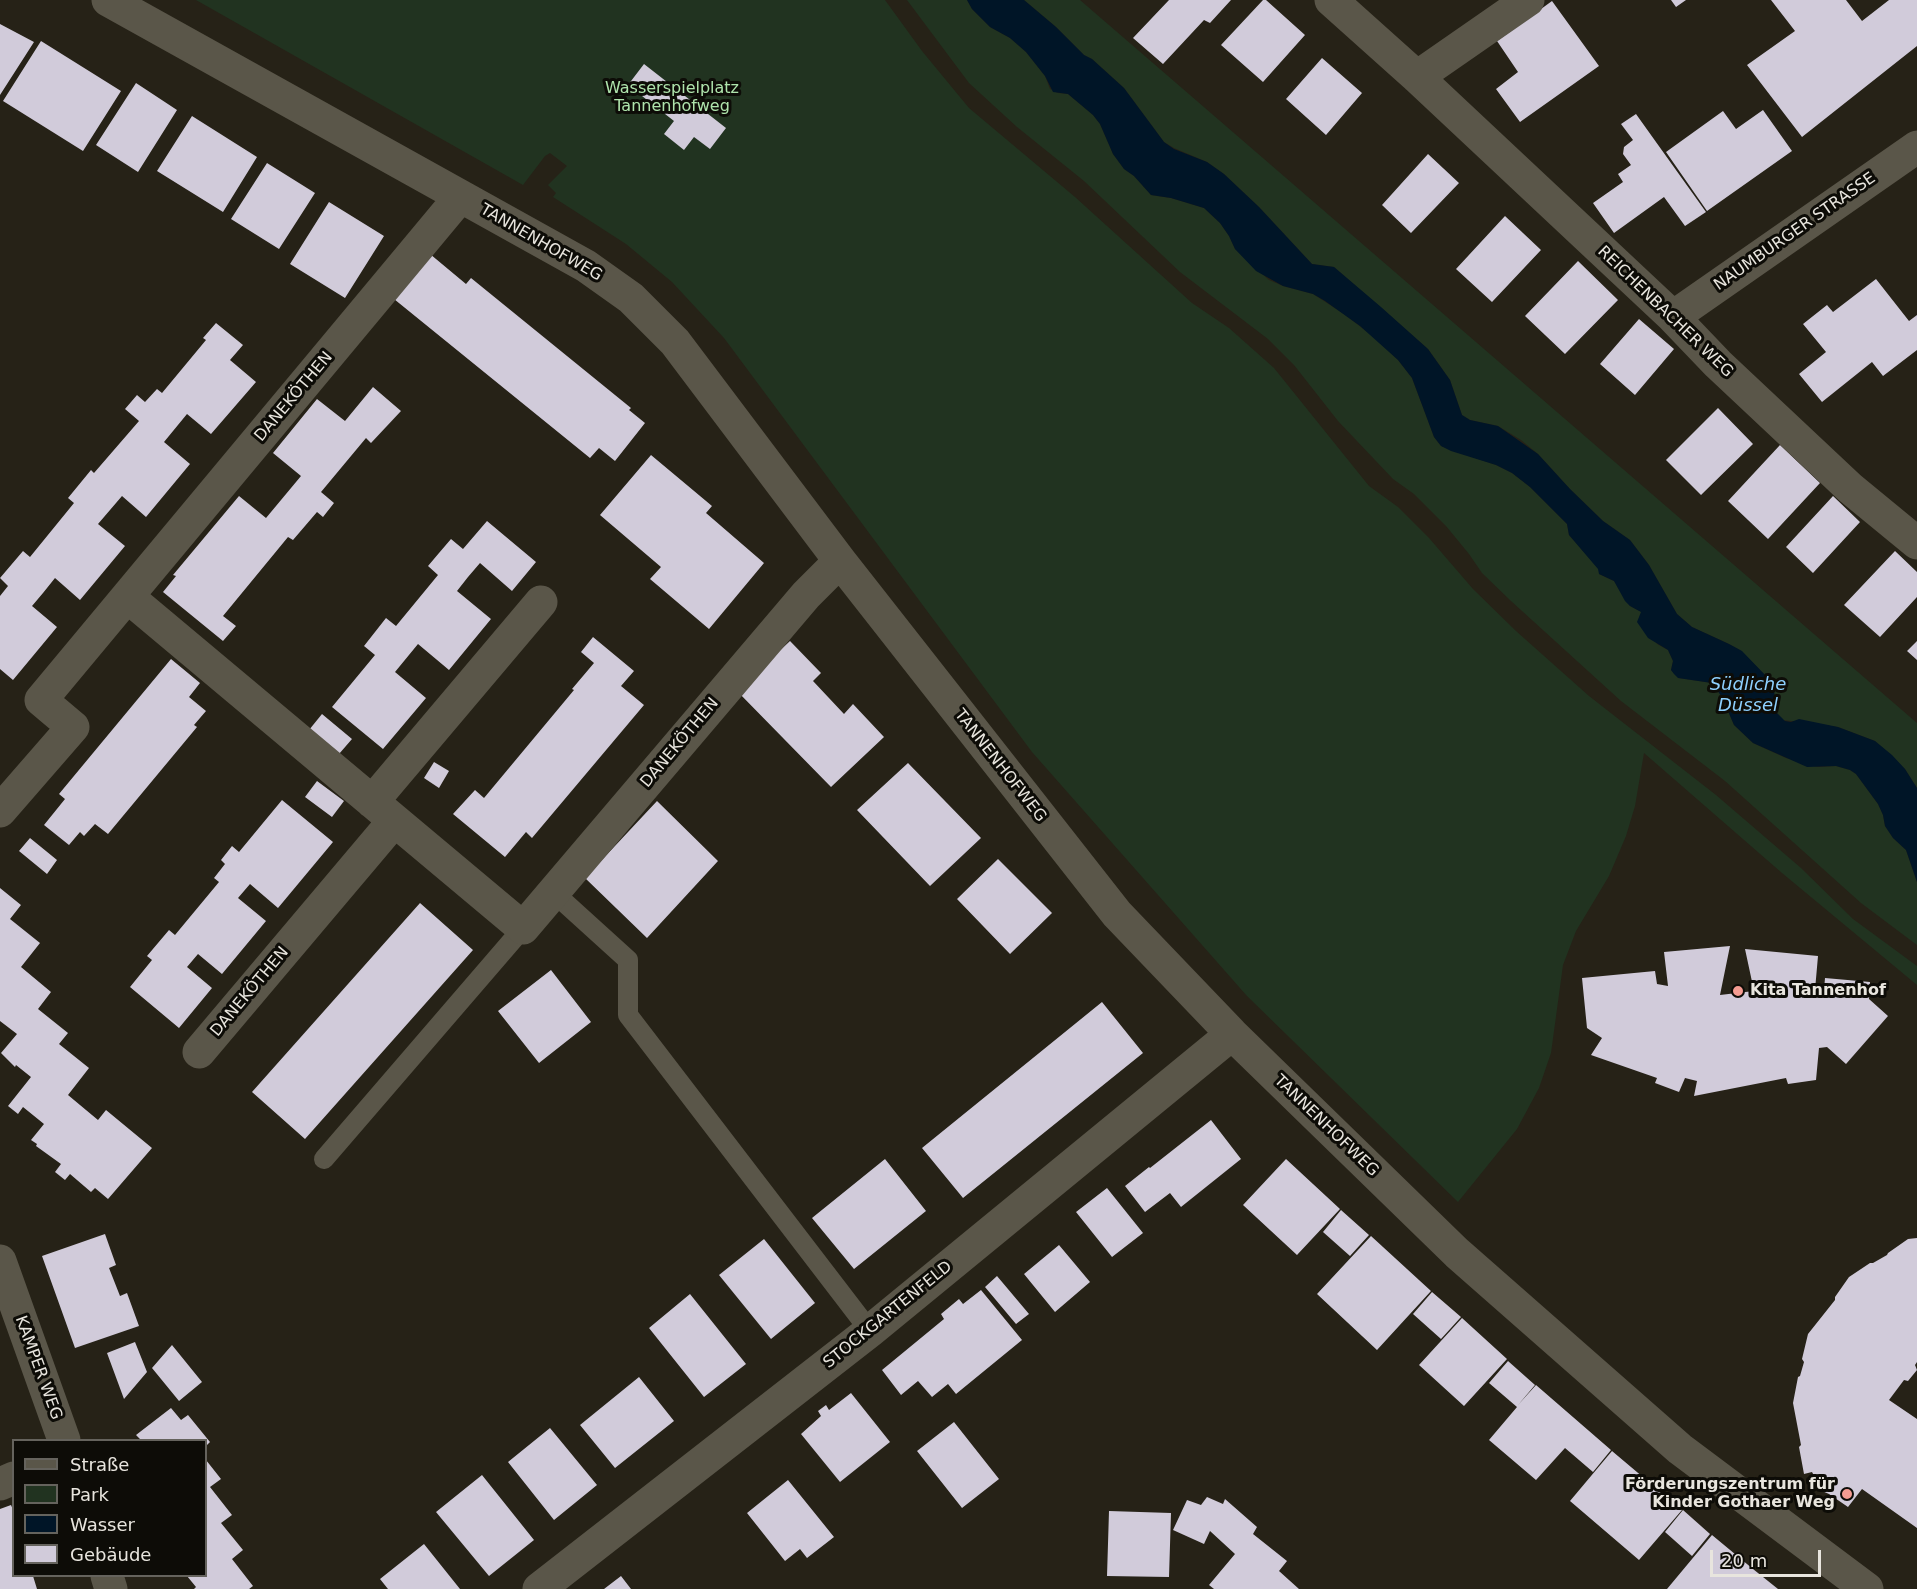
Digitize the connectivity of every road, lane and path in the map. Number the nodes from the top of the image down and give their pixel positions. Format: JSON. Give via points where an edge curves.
{"nodes":[{"id":1,"x":108,"y":0,"type":"edge"},
{"id":2,"x":1331,"y":0,"type":"edge"},
{"id":3,"x":1528,"y":0,"type":"edge"},
{"id":4,"x":1417,"y":77,"type":"junction"},
{"id":5,"x":1917,"y":147,"type":"edge"},
{"id":6,"x":460,"y":197,"type":"junction"},
{"id":7,"x":1673,"y":317,"type":"junction"},
{"id":8,"x":1917,"y":543,"type":"edge"},
{"id":9,"x":840,"y":561,"type":"junction"},
{"id":10,"x":128,"y":597,"type":"junction"},
{"id":11,"x":541,"y":602,"type":"dead end"},
{"id":12,"x":0,"y":812,"type":"edge"},
{"id":13,"x":383,"y":812,"type":"junction"},
{"id":14,"x":554,"y":892,"type":"junction"},
{"id":15,"x":523,"y":928,"type":"junction"},
{"id":16,"x":1232,"y":1034,"type":"junction"},
{"id":17,"x":199,"y":1052,"type":"dead end"},
{"id":18,"x":324,"y":1159,"type":"dead end"},
{"id":19,"x":0,"y":1261,"type":"edge"},
{"id":20,"x":870,"y":1331,"type":"junction"},
{"id":21,"x":64,"y":1439,"type":"edge"},
{"id":22,"x":539,"y":1589,"type":"edge"},
{"id":23,"x":1867,"y":1589,"type":"edge"}],
"edges":[{"from":1,"to":6,"type":"street","name":"TANNENHOFWEG"},
{"from":2,"to":4,"type":"street","name":"REICHENBACHER WEG"},
{"from":3,"to":4,"type":"street"},
{"from":4,"to":7,"type":"street","name":"REICHENBACHER WEG"},
{"from":5,"to":7,"type":"street","name":"NAUMBURGER STRASSE"},
{"from":6,"to":9,"type":"street","name":"TANNENHOFWEG","via":[[586,266],[631,298],[675,342]]},
{"from":6,"to":10,"type":"street","name":"DANEKÖTHEN"},
{"from":7,"to":8,"type":"street","name":"REICHENBACHER WEG","via":[[1850,488]]},
{"from":9,"to":14,"type":"street","name":"DANEKÖTHEN","via":[[806,595]]},
{"from":9,"to":16,"type":"street","name":"TANNENHOFWEG","via":[[1117,914]]},
{"from":10,"to":12,"type":"street","name":"DANEKÖTHEN","via":[[41,700],[72,727]]},
{"from":10,"to":13,"type":"street"},
{"from":11,"to":13,"type":"street","name":"DANEKÖTHEN"},
{"from":13,"to":15,"type":"street"},
{"from":13,"to":17,"type":"street","name":"DANEKÖTHEN"},
{"from":14,"to":15,"type":"street","name":"DANEKÖTHEN"},
{"from":14,"to":20,"type":"lane","via":[[628,960],[628,1015]]},
{"from":15,"to":18,"type":"lane","name":"DANEKÖTHEN"},
{"from":16,"to":20,"type":"street","name":"STOCKGARTENFELD"},
{"from":16,"to":23,"type":"street","name":"TANNENHOFWEG","via":[[1457,1253],[1680,1449]]},
{"from":19,"to":21,"type":"street","name":"KAMPER WEG"},
{"from":20,"to":22,"type":"street","name":"STOCKGARTENFELD"}]}
